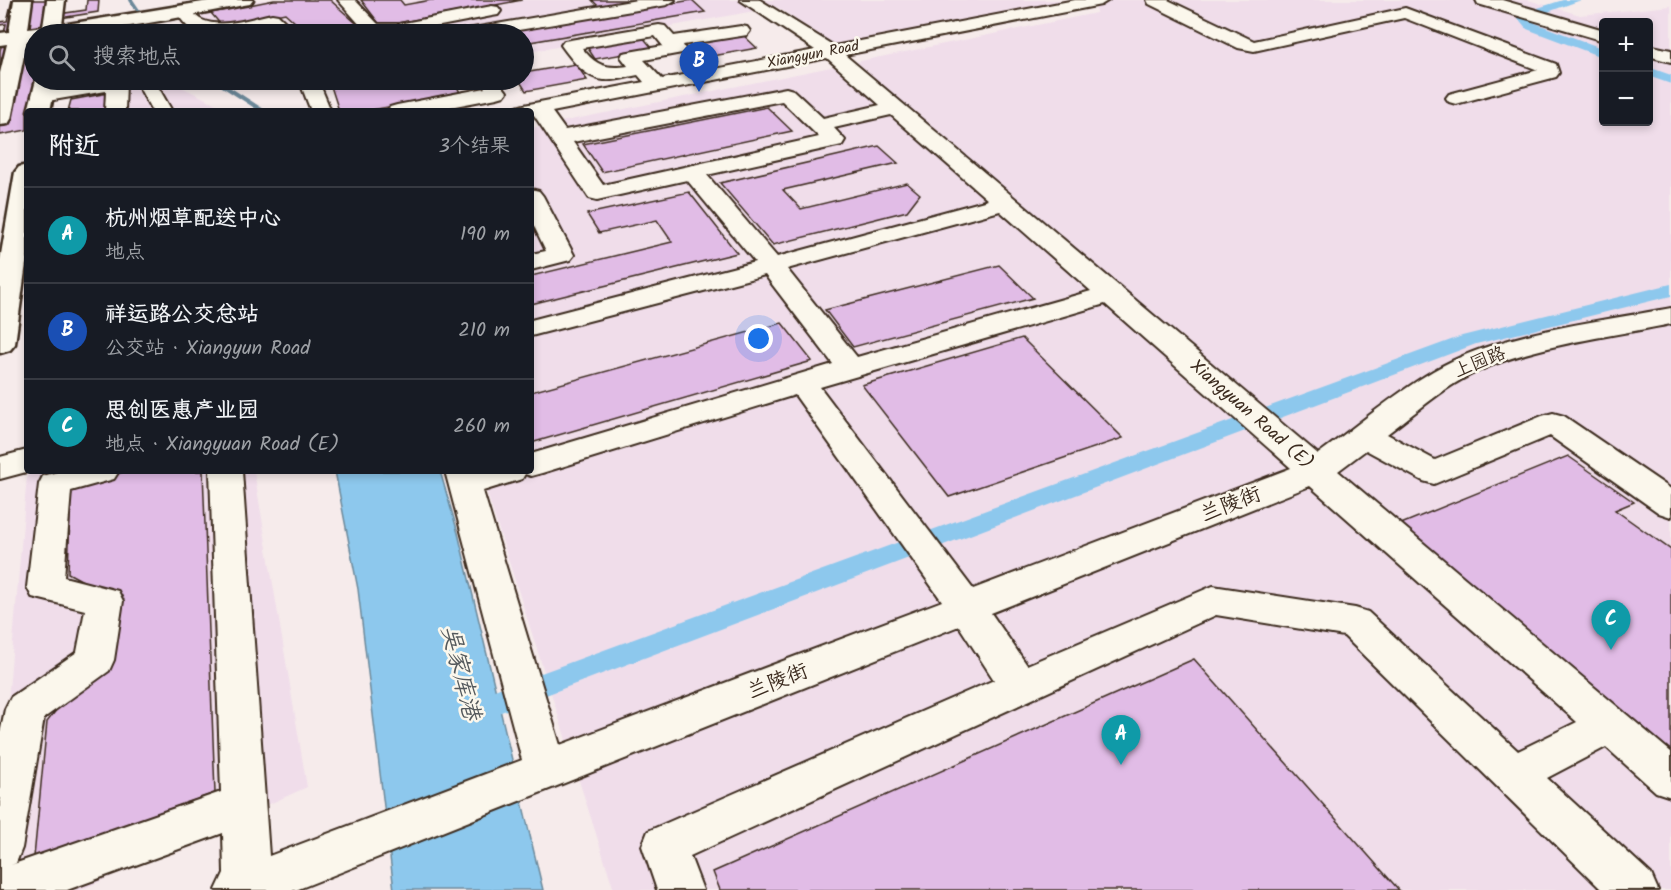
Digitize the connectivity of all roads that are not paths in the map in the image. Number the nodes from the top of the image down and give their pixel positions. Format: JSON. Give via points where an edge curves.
{"nodes":[{"id":1,"x":23,"y":0,"type":"edge"},
{"id":2,"x":56,"y":0,"type":"edge"},
{"id":3,"x":244,"y":0,"type":"edge"},
{"id":4,"x":346,"y":0,"type":"edge"},
{"id":5,"x":668,"y":0,"type":"edge"},
{"id":6,"x":748,"y":0,"type":"edge"},
{"id":7,"x":1101,"y":0,"type":"edge"},
{"id":8,"x":1155,"y":0,"type":"edge"},
{"id":9,"x":1484,"y":0,"type":"edge"},
{"id":10,"x":1506,"y":0,"type":"edge"},
{"id":11,"x":190,"y":6,"type":"edge"},
{"id":12,"x":514,"y":7,"type":"dead end"},
{"id":13,"x":1539,"y":17,"type":"junction"},
{"id":14,"x":449,"y":20,"type":"junction"},
{"id":15,"x":379,"y":22,"type":"junction"},
{"id":16,"x":53,"y":24,"type":"edge"},
{"id":17,"x":82,"y":24,"type":"edge"},
{"id":18,"x":195,"y":24,"type":"edge"},
{"id":19,"x":255,"y":24,"type":"edge"},
{"id":20,"x":278,"y":24,"type":"edge"},
{"id":21,"x":374,"y":24,"type":"edge"},
{"id":22,"x":385,"y":24,"type":"edge"},
{"id":23,"x":427,"y":24,"type":"edge"},
{"id":24,"x":454,"y":24,"type":"edge"},
{"id":25,"x":525,"y":24,"type":"edge"},
{"id":26,"x":0,"y":28,"type":"edge"},
{"id":27,"x":1599,"y":28,"type":"edge"},
{"id":28,"x":741,"y":31,"type":"dead end"},
{"id":29,"x":1455,"y":32,"type":"junction"},
{"id":30,"x":13,"y":34,"type":"edge"},
{"id":31,"x":1599,"y":35,"type":"edge"},
{"id":32,"x":670,"y":42,"type":"junction"},
{"id":33,"x":1653,"y":45,"type":"edge"},
{"id":34,"x":1671,"y":50,"type":"edge"},
{"id":35,"x":831,"y":52,"type":"junction"},
{"id":36,"x":1653,"y":52,"type":"edge"},
{"id":37,"x":1671,"y":57,"type":"edge"},
{"id":38,"x":642,"y":69,"type":"junction"},
{"id":39,"x":739,"y":69,"type":"junction"},
{"id":40,"x":658,"y":85,"type":"junction"},
{"id":41,"x":73,"y":90,"type":"edge"},
{"id":42,"x":116,"y":90,"type":"edge"},
{"id":43,"x":151,"y":90,"type":"edge"},
{"id":44,"x":313,"y":90,"type":"edge"},
{"id":45,"x":496,"y":90,"type":"edge"},
{"id":46,"x":633,"y":90,"type":"junction"},
{"id":47,"x":42,"y":95,"type":"edge"},
{"id":48,"x":1456,"y":98,"type":"dead end"},
{"id":49,"x":115,"y":108,"type":"edge"},
{"id":50,"x":160,"y":108,"type":"edge"},
{"id":51,"x":320,"y":108,"type":"edge"},
{"id":52,"x":413,"y":108,"type":"edge"},
{"id":53,"x":896,"y":108,"type":"junction"},
{"id":54,"x":534,"y":109,"type":"edge"},
{"id":55,"x":534,"y":113,"type":"edge"},
{"id":56,"x":0,"y":119,"type":"edge"},
{"id":57,"x":819,"y":125,"type":"junction"},
{"id":58,"x":560,"y":138,"type":"junction"},
{"id":59,"x":692,"y":172,"type":"junction"},
{"id":60,"x":534,"y":202,"type":"edge"},
{"id":61,"x":1005,"y":202,"type":"junction"},
{"id":62,"x":23,"y":206,"type":"edge"},
{"id":63,"x":534,"y":261,"type":"edge"},
{"id":64,"x":771,"y":266,"type":"junction"},
{"id":65,"x":1111,"y":294,"type":"junction"},
{"id":66,"x":1671,"y":316,"type":"edge"},
{"id":67,"x":534,"y":327,"type":"edge"},
{"id":68,"x":0,"y":344,"type":"edge"},
{"id":69,"x":851,"y":368,"type":"junction"},
{"id":70,"x":802,"y":383,"type":"junction"},
{"id":71,"x":1364,"y":435,"type":"junction"},
{"id":72,"x":24,"y":462,"type":"edge"},
{"id":73,"x":534,"y":464,"type":"edge"},
{"id":74,"x":0,"y":468,"type":"edge"},
{"id":75,"x":1316,"y":471,"type":"junction"},
{"id":76,"x":92,"y":474,"type":"edge"},
{"id":77,"x":226,"y":474,"type":"edge"},
{"id":78,"x":490,"y":474,"type":"edge"},
{"id":79,"x":463,"y":478,"type":"edge"},
{"id":80,"x":1671,"y":505,"type":"edge"},
{"id":81,"x":968,"y":608,"type":"junction"},
{"id":82,"x":1019,"y":686,"type":"junction"},
{"id":83,"x":1610,"y":725,"type":"junction"},
{"id":84,"x":1514,"y":774,"type":"junction"},
{"id":85,"x":539,"y":775,"type":"junction"},
{"id":86,"x":1671,"y":778,"type":"edge"},
{"id":87,"x":243,"y":805,"type":"junction"},
{"id":88,"x":0,"y":848,"type":"edge"},
{"id":89,"x":244,"y":888,"type":"edge"},
{"id":90,"x":5,"y":890,"type":"edge"},
{"id":91,"x":680,"y":890,"type":"edge"},
{"id":92,"x":1635,"y":890,"type":"edge"}],
"edges":[{"from":1,"to":30,"type":"main road"},
{"from":2,"to":16,"type":"main road"},
{"from":3,"to":11,"type":"main road"},
{"from":4,"to":15,"type":"street"},
{"from":5,"to":25,"type":"street"},
{"from":6,"to":35,"type":"street","name":"Xiangyuan Road (E)"},
{"from":7,"to":35,"type":"street","name":"Xiangyun Road"},
{"from":8,"to":29,"type":"street","via":[[1254,46],[1405,13]]},
{"from":9,"to":13,"type":"street"},
{"from":10,"to":27,"type":"street"},
{"from":11,"to":17,"type":"main road"},
{"from":11,"to":18,"type":"street"},
{"from":12,"to":14,"type":"street"},
{"from":13,"to":29,"type":"street"},
{"from":13,"to":31,"type":"street"},
{"from":14,"to":23,"type":"street"},
{"from":14,"to":24,"type":"street"},
{"from":15,"to":21,"type":"street"},
{"from":15,"to":22,"type":"street"},
{"from":19,"to":20,"type":"street","via":[[272,19]]},
{"from":26,"to":30,"type":"main road"},
{"from":28,"to":32,"type":"street"},
{"from":29,"to":48,"type":"street","via":[[1549,68],[1549,73]]},
{"from":30,"to":56,"type":"main road"},
{"from":32,"to":38,"type":"street","via":[[676,49],[630,57]]},
{"from":32,"to":38,"type":"street","via":[[659,30],[570,45],[583,62],[606,75]]},
{"from":33,"to":34,"type":"street"},
{"from":35,"to":39,"type":"street","name":"Xiangyun Road"},
{"from":35,"to":53,"type":"street","name":"Xiangyuan Road (E)"},
{"from":36,"to":37,"type":"street"},
{"from":38,"to":40,"type":"street"},
{"from":39,"to":40,"type":"street","name":"Xiangyun Road"},
{"from":39,"to":46,"type":"street","via":[[743,88],[734,92],[667,103],[647,100]]},
{"from":40,"to":46,"type":"street","name":"Xiangyun Road"},
{"from":41,"to":47,"type":"street"},
{"from":42,"to":49,"type":"street"},
{"from":43,"to":50,"type":"street"},
{"from":44,"to":51,"type":"street"},
{"from":45,"to":52,"type":"street"},
{"from":46,"to":54,"type":"street","name":"Xiangyun Road"},
{"from":53,"to":57,"type":"street"},
{"from":53,"to":61,"type":"street","name":"Xiangyuan Road (E)"},
{"from":55,"to":58,"type":"street"},
{"from":57,"to":58,"type":"street","via":[[786,94]]},
{"from":57,"to":59,"type":"street","via":[[834,140]]},
{"from":58,"to":59,"type":"street","via":[[597,193]]},
{"from":59,"to":64,"type":"street"},
{"from":60,"to":63,"type":"street","via":[[561,255]]},
{"from":61,"to":64,"type":"street"},
{"from":61,"to":65,"type":"street","name":"Xiangyuan Road (E)"},
{"from":62,"to":68,"type":"main road"},
{"from":64,"to":67,"type":"street"},
{"from":64,"to":69,"type":"street"},
{"from":65,"to":69,"type":"street"},
{"from":65,"to":75,"type":"street","name":"Xiangyuan Road (E)"},
{"from":66,"to":71,"type":"street","name":"上园路","via":[[1496,354],[1444,377]]},
{"from":69,"to":70,"type":"street"},
{"from":70,"to":73,"type":"street"},
{"from":70,"to":81,"type":"street"},
{"from":71,"to":75,"type":"street","name":"上园路"},
{"from":71,"to":80,"type":"street","via":[[1434,473],[1553,423]]},
{"from":72,"to":74,"type":"street"},
{"from":75,"to":81,"type":"street","name":"兰陵街"},
{"from":75,"to":83,"type":"street","name":"Xiangyuan Road (E)"},
{"from":76,"to":88,"type":"street","via":[[55,484],[45,587],[105,601],[95,660],[25,709]]},
{"from":77,"to":87,"type":"street"},
{"from":78,"to":79,"type":"street"},
{"from":79,"to":85,"type":"street"},
{"from":81,"to":82,"type":"street"},
{"from":81,"to":85,"type":"street","name":"兰陵街"},
{"from":82,"to":84,"type":"street","via":[[1212,600],[1355,623]]},
{"from":82,"to":91,"type":"street","via":[[664,846]]},
{"from":83,"to":84,"type":"street"},
{"from":83,"to":86,"type":"street","name":"Xiangyuan Road (E)"},
{"from":84,"to":92,"type":"street"},
{"from":85,"to":89,"type":"street","name":"兰陵街"},
{"from":87,"to":89,"type":"street"},
{"from":87,"to":90,"type":"street"}]}
